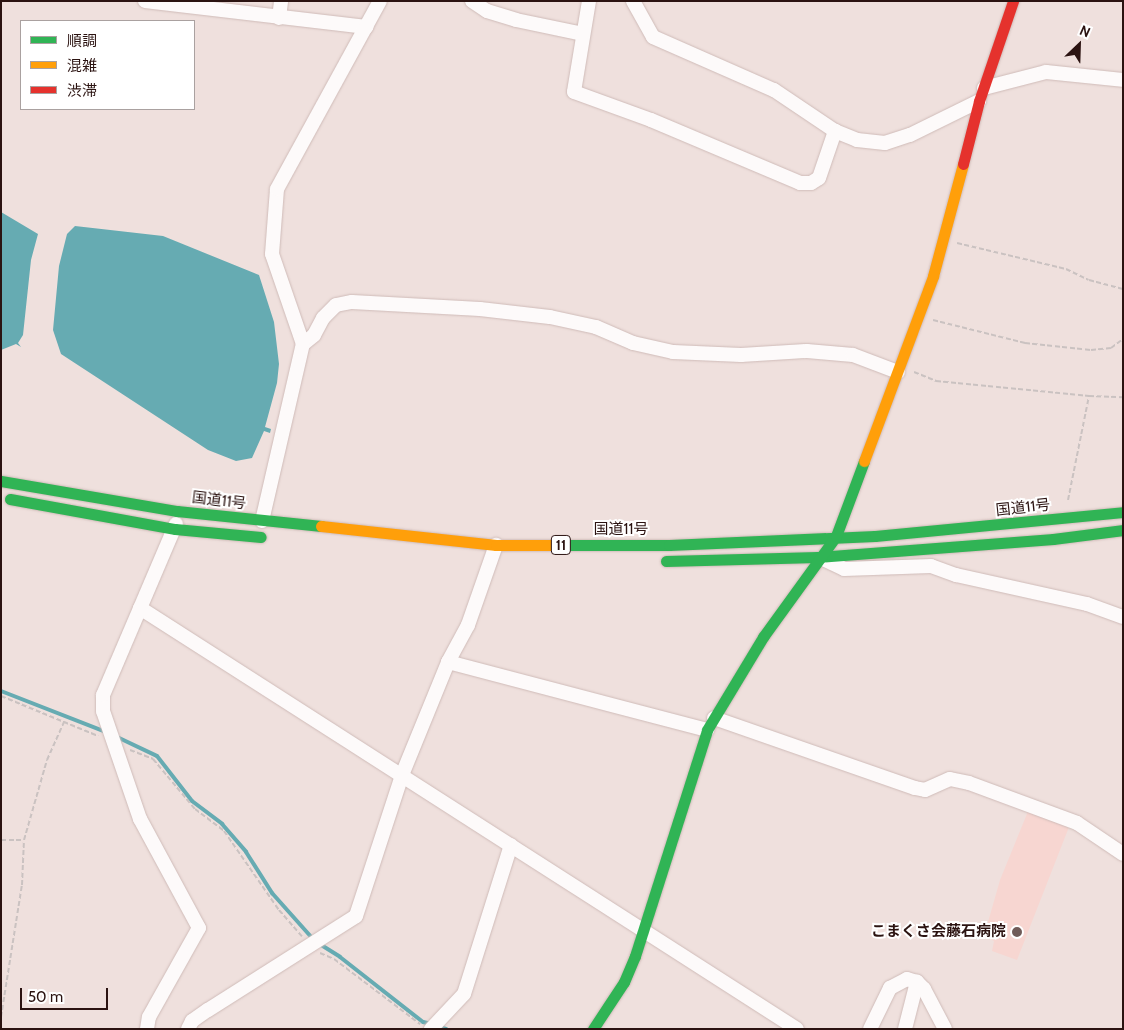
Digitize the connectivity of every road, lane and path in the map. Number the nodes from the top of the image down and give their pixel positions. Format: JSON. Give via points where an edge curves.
{"nodes":[{"id":1,"x":145,"y":1,"type":"edge"},
{"id":2,"x":281,"y":1,"type":"edge"},
{"id":3,"x":380,"y":1,"type":"edge"},
{"id":4,"x":472,"y":1,"type":"edge"},
{"id":5,"x":589,"y":1,"type":"edge"},
{"id":6,"x":633,"y":1,"type":"edge"},
{"id":7,"x":1013,"y":1,"type":"edge"},
{"id":8,"x":279,"y":18,"type":"junction"},
{"id":9,"x":366,"y":27,"type":"junction"},
{"id":10,"x":583,"y":34,"type":"junction"},
{"id":11,"x":1123,"y":80,"type":"edge"},
{"id":12,"x":982,"y":94,"type":"junction"},
{"id":13,"x":835,"y":131,"type":"junction"},
{"id":14,"x":943,"y":240,"type":"junction"},
{"id":15,"x":1123,"y":289,"type":"edge"},
{"id":16,"x":918,"y":316,"type":"junction"},
{"id":17,"x":1123,"y":339,"type":"edge"},
{"id":18,"x":303,"y":344,"type":"junction"},
{"id":19,"x":899,"y":369,"type":"junction"},
{"id":20,"x":1089,"y":396,"type":"junction"},
{"id":21,"x":1123,"y":397,"type":"edge"},
{"id":22,"x":1,"y":481,"type":"edge"},
{"id":23,"x":1,"y":497,"type":"edge"},
{"id":24,"x":177,"y":511,"type":"junction"},
{"id":25,"x":1123,"y":512,"type":"edge"},
{"id":26,"x":1065,"y":519,"type":"junction"},
{"id":27,"x":262,"y":521,"type":"junction"},
{"id":28,"x":175,"y":529,"type":"junction"},
{"id":29,"x":1123,"y":530,"type":"edge"},
{"id":30,"x":836,"y":536,"type":"junction"},
{"id":31,"x":275,"y":538,"type":"dead end"},
{"id":32,"x":494,"y":550,"type":"junction"},
{"id":33,"x":452,"y":553,"type":"dead end"},
{"id":34,"x":818,"y":557,"type":"junction"},
{"id":35,"x":542,"y":558,"type":"dead end"},
{"id":36,"x":652,"y":561,"type":"dead end"},
{"id":37,"x":140,"y":608,"type":"junction"},
{"id":38,"x":1123,"y":617,"type":"edge"},
{"id":39,"x":448,"y":662,"type":"junction"},
{"id":40,"x":1,"y":696,"type":"edge"},
{"id":41,"x":64,"y":722,"type":"junction"},
{"id":42,"x":710,"y":724,"type":"junction"},
{"id":43,"x":110,"y":737,"type":"junction"},
{"id":44,"x":402,"y":775,"type":"junction"},
{"id":45,"x":1,"y":840,"type":"edge"},
{"id":46,"x":24,"y":840,"type":"junction"},
{"id":47,"x":511,"y":845,"type":"junction"},
{"id":48,"x":1123,"y":854,"type":"edge"},
{"id":49,"x":643,"y":929,"type":"junction"},
{"id":50,"x":315,"y":943,"type":"junction"},
{"id":51,"x":917,"y":982,"type":"junction"},
{"id":52,"x":1,"y":1016,"type":"edge"},
{"id":53,"x":431,"y":1026,"type":"edge"},
{"id":54,"x":147,"y":1029,"type":"edge"},
{"id":55,"x":188,"y":1029,"type":"edge"},
{"id":56,"x":593,"y":1029,"type":"edge"},
{"id":57,"x":797,"y":1029,"type":"edge"},
{"id":58,"x":870,"y":1029,"type":"edge"},
{"id":59,"x":905,"y":1029,"type":"edge"},
{"id":60,"x":945,"y":1029,"type":"edge"}],
"edges":[{"from":1,"to":8,"type":"street"},
{"from":2,"to":8,"type":"street"},
{"from":3,"to":9,"type":"street"},
{"from":4,"to":10,"type":"street","via":[[486,11],[516,20]]},
{"from":5,"to":10,"type":"street"},
{"from":6,"to":13,"type":"street","via":[[652,37],[774,90]]},
{"from":7,"to":12,"type":"main road"},
{"from":8,"to":9,"type":"street"},
{"from":9,"to":18,"type":"street","via":[[277,189],[272,254]]},
{"from":10,"to":13,"type":"street","via":[[574,92],[651,120],[800,183],[811,183],[819,178]]},
{"from":11,"to":12,"type":"street","via":[[1046,72]]},
{"from":12,"to":13,"type":"street","via":[[910,135],[885,143],[857,140]]},
{"from":12,"to":14,"type":"main road"},
{"from":14,"to":15,"type":"path","via":[[1066,269],[1089,280]]},
{"from":14,"to":16,"type":"main road"},
{"from":16,"to":17,"type":"path","via":[[1025,343],[1090,350],[1111,348]]},
{"from":16,"to":19,"type":"main road"},
{"from":18,"to":19,"type":"street","via":[[314,335],[336,305],[352,302],[480,309],[550,317],[596,327],[633,342],[673,352],[741,355],[807,351],[853,355]]},
{"from":18,"to":27,"type":"street"},
{"from":19,"to":20,"type":"path","via":[[936,381]]},
{"from":19,"to":30,"type":"main road"},
{"from":20,"to":21,"type":"path"},
{"from":20,"to":26,"type":"path"},
{"from":22,"to":24,"type":"main road","name":"国道11号","number":"11"},
{"from":23,"to":28,"type":"main road","name":"国道11号"},
{"from":24,"to":27,"type":"main road","name":"国道11号","number":"11"},
{"from":24,"to":28,"type":"street"},
{"from":25,"to":26,"type":"main road","name":"国道11号","number":"11"},
{"from":26,"to":30,"type":"main road","name":"国道11号","number":"11","via":[[935,532]]},
{"from":27,"to":32,"type":"main road","name":"国道11号","number":"11"},
{"from":28,"to":31,"type":"main road","name":"国道11号"},
{"from":28,"to":37,"type":"street"},
{"from":29,"to":34,"type":"main road","via":[[1053,539]]},
{"from":30,"to":32,"type":"main road","name":"国道11号","number":"11"},
{"from":30,"to":34,"type":"main road"},
{"from":32,"to":33,"type":"main road","name":"国道11号","number":"11"},
{"from":32,"to":35,"type":"main road","name":"国道11号","number":"11"},
{"from":32,"to":39,"type":"street","via":[[468,625]]},
{"from":34,"to":36,"type":"main road"},
{"from":34,"to":38,"type":"street","via":[[844,569],[931,566],[956,575],[1087,604]]},
{"from":34,"to":42,"type":"main road","via":[[763,637]]},
{"from":37,"to":43,"type":"street","via":[[103,695],[103,711]]},
{"from":37,"to":44,"type":"street"},
{"from":39,"to":42,"type":"street"},
{"from":39,"to":44,"type":"street"},
{"from":40,"to":41,"type":"path"},
{"from":41,"to":43,"type":"path"},
{"from":41,"to":46,"type":"path","via":[[47,760]]},
{"from":42,"to":48,"type":"street","via":[[915,788],[924,790],[950,779],[969,783],[1078,823]]},
{"from":42,"to":49,"type":"main road"},
{"from":43,"to":50,"type":"path","via":[[153,759],[194,809],[224,831],[279,910]]},
{"from":43,"to":54,"type":"street","via":[[140,819],[199,928],[149,1017]]},
{"from":44,"to":47,"type":"street"},
{"from":44,"to":50,"type":"street","via":[[362,905],[356,916]]},
{"from":45,"to":46,"type":"path"},
{"from":46,"to":52,"type":"path","via":[[22,885]]},
{"from":47,"to":49,"type":"street"},
{"from":47,"to":53,"type":"street","via":[[464,994]]},
{"from":49,"to":56,"type":"main road","via":[[624,982]]},
{"from":49,"to":57,"type":"street"},
{"from":50,"to":53,"type":"path"},
{"from":50,"to":55,"type":"street","via":[[192,1020]]},
{"from":51,"to":58,"type":"street","via":[[907,979],[890,988]]},
{"from":51,"to":59,"type":"street"},
{"from":51,"to":60,"type":"street","via":[[933,1002]]}]}
